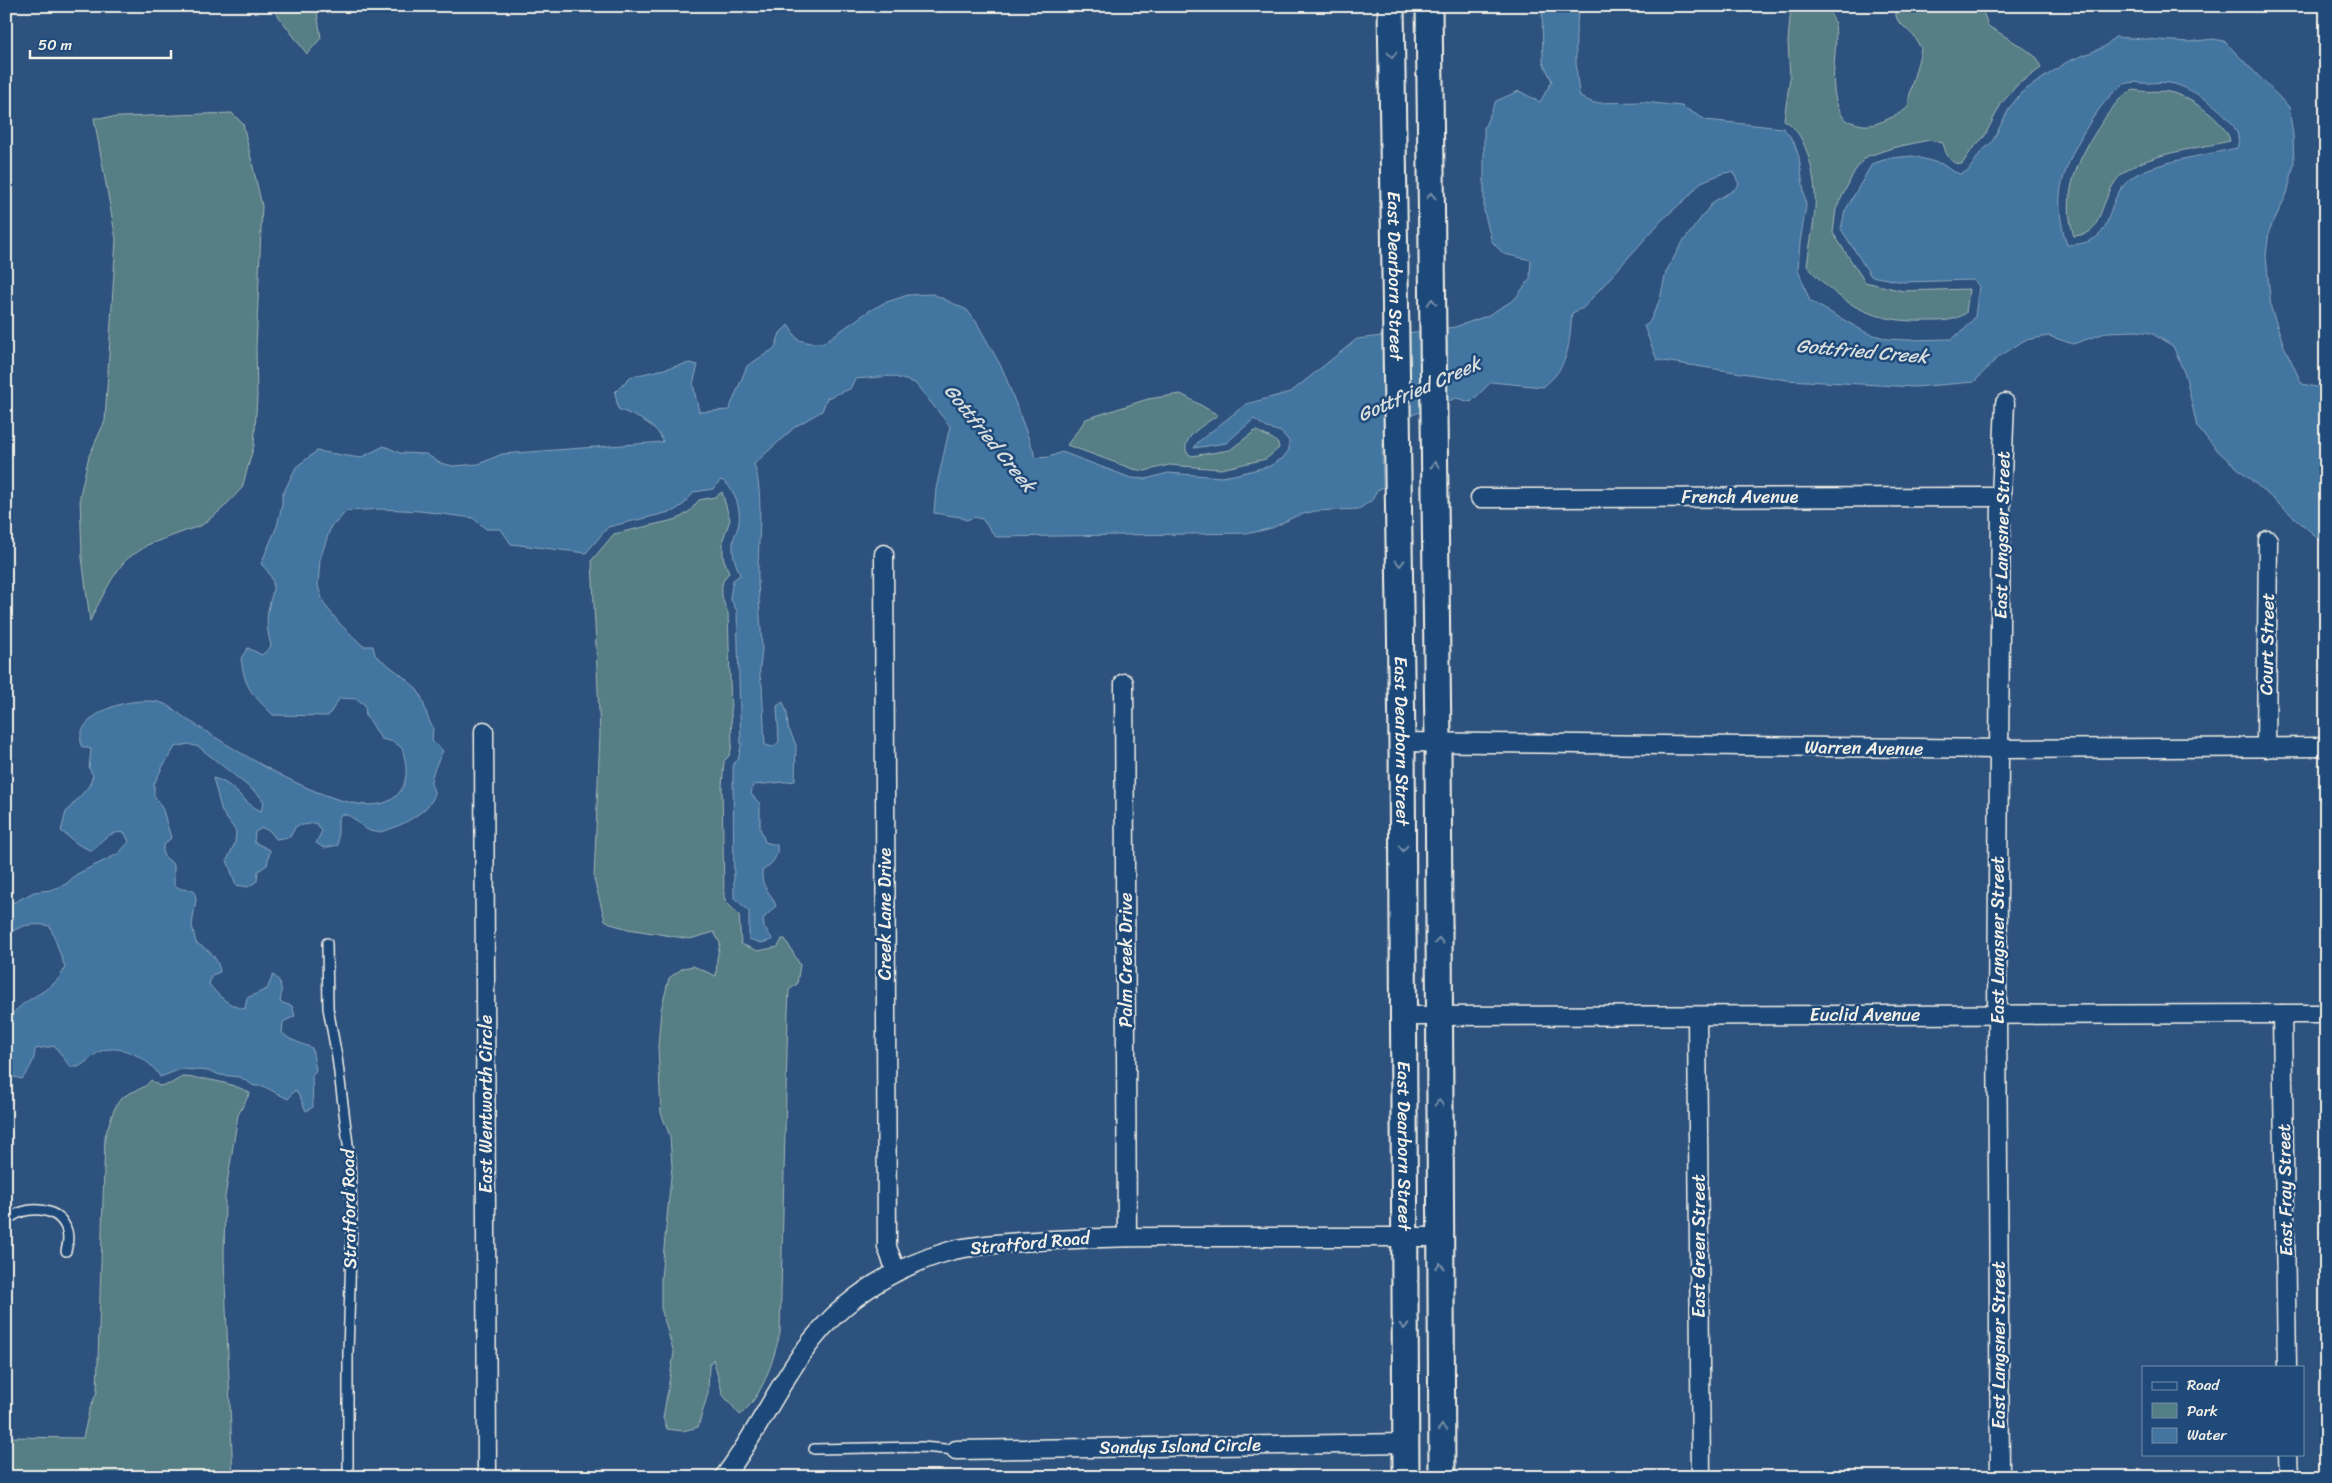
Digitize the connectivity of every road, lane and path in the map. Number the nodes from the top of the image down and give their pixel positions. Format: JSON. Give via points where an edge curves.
{"nodes":[{"id":1,"x":1391,"y":6,"type":"edge"},
{"id":2,"x":1429,"y":6,"type":"edge"},
{"id":3,"x":2005,"y":403,"type":"dead end"},
{"id":4,"x":2001,"y":497,"type":"junction"},
{"id":5,"x":1480,"y":498,"type":"dead end"},
{"id":6,"x":2268,"y":540,"type":"dead end"},
{"id":7,"x":884,"y":554,"type":"dead end"},
{"id":8,"x":1124,"y":683,"type":"dead end"},
{"id":9,"x":484,"y":731,"type":"dead end"},
{"id":10,"x":1402,"y":742,"type":"junction"},
{"id":11,"x":1438,"y":742,"type":"junction"},
{"id":12,"x":2326,"y":747,"type":"edge"},
{"id":13,"x":2266,"y":748,"type":"junction"},
{"id":14,"x":1999,"y":749,"type":"junction"},
{"id":15,"x":327,"y":943,"type":"dead end"},
{"id":16,"x":2282,"y":1014,"type":"junction"},
{"id":17,"x":2326,"y":1014,"type":"edge"},
{"id":18,"x":1997,"y":1015,"type":"junction"},
{"id":19,"x":1403,"y":1016,"type":"junction"},
{"id":20,"x":1439,"y":1016,"type":"junction"},
{"id":21,"x":1697,"y":1016,"type":"junction"},
{"id":22,"x":6,"y":1221,"type":"edge"},
{"id":23,"x":1127,"y":1236,"type":"junction"},
{"id":24,"x":1403,"y":1237,"type":"junction"},
{"id":25,"x":1440,"y":1237,"type":"junction"},
{"id":26,"x":66,"y":1251,"type":"dead end"},
{"id":27,"x":896,"y":1271,"type":"junction"},
{"id":28,"x":2287,"y":1366,"type":"edge"},
{"id":29,"x":1405,"y":1443,"type":"junction"},
{"id":30,"x":814,"y":1450,"type":"dead end"},
{"id":31,"x":956,"y":1450,"type":"joint"},
{"id":32,"x":2288,"y":1456,"type":"edge"},
{"id":33,"x":348,"y":1477,"type":"edge"},
{"id":34,"x":488,"y":1477,"type":"edge"},
{"id":35,"x":724,"y":1477,"type":"edge"},
{"id":36,"x":1406,"y":1477,"type":"edge"},
{"id":37,"x":1442,"y":1477,"type":"edge"},
{"id":38,"x":1701,"y":1477,"type":"edge"},
{"id":39,"x":2000,"y":1477,"type":"edge"},
{"id":40,"x":2289,"y":1477,"type":"edge"}],
"edges":[{"from":1,"to":10,"type":"main road","name":"East Dearborn Street","one_way":true},
{"from":11,"to":2,"type":"main road","name":"East Dearborn Street","one_way":true},
{"from":3,"to":4,"type":"street","name":"East Langsner Street"},
{"from":4,"to":5,"type":"street","name":"French Avenue"},
{"from":4,"to":14,"type":"street","name":"East Langsner Street"},
{"from":6,"to":13,"type":"street","name":"Court Street"},
{"from":7,"to":27,"type":"street","name":"Creek Lane Drive","via":[[887,1247]]},
{"from":8,"to":23,"type":"street","name":"Palm Creek Drive"},
{"from":9,"to":34,"type":"street","name":"East Wentworth Circle"},
{"from":10,"to":11,"type":"street","name":"Warren Avenue"},
{"from":10,"to":19,"type":"main road","name":"East Dearborn Street","one_way":true},
{"from":11,"to":14,"type":"street","name":"Warren Avenue"},
{"from":20,"to":11,"type":"main road","name":"East Dearborn Street","one_way":true},
{"from":12,"to":13,"type":"street","name":"Warren Avenue"},
{"from":13,"to":14,"type":"street","name":"Warren Avenue"},
{"from":14,"to":18,"type":"street","name":"East Langsner Street"},
{"from":15,"to":33,"type":"lane","name":"Stratford Road","via":[[328,1008],[337,1057],[352,1216]]},
{"from":16,"to":17,"type":"street","name":"Euclid Avenue"},
{"from":16,"to":18,"type":"street","name":"Euclid Avenue"},
{"from":16,"to":28,"type":"street","name":"East Fray Street"},
{"from":18,"to":21,"type":"street","name":"Euclid Avenue"},
{"from":18,"to":39,"type":"street","name":"East Langsner Street"},
{"from":19,"to":20,"type":"street","name":"Euclid Avenue"},
{"from":19,"to":24,"type":"main road","name":"East Dearborn Street"},
{"from":20,"to":21,"type":"street","name":"Euclid Avenue"},
{"from":25,"to":20,"type":"main road","name":"East Dearborn Street","one_way":true},
{"from":21,"to":38,"type":"street","name":"East Green Street"},
{"from":22,"to":26,"type":"lane","via":[[24,1211],[55,1214],[69,1232]]},
{"from":23,"to":24,"type":"street","name":"Stratford Road"},
{"from":23,"to":27,"type":"street","name":"Stratford Road","via":[[978,1246],[950,1251]]},
{"from":24,"to":25,"type":"street","name":"Stratford Road"},
{"from":24,"to":29,"type":"main road","name":"East Dearborn Street","one_way":true},
{"from":37,"to":25,"type":"main road","name":"East Dearborn Street","one_way":true},
{"from":27,"to":35,"type":"street","name":"Stratford Road","via":[[874,1283],[819,1330],[792,1365]]},
{"from":29,"to":31,"type":"street","name":"Sandys Island Circle"},
{"from":29,"to":36,"type":"main road","name":"East Dearborn Street"},
{"from":30,"to":31,"type":"lane","via":[[922,1447]]},
{"from":32,"to":40,"type":"street"}]}
